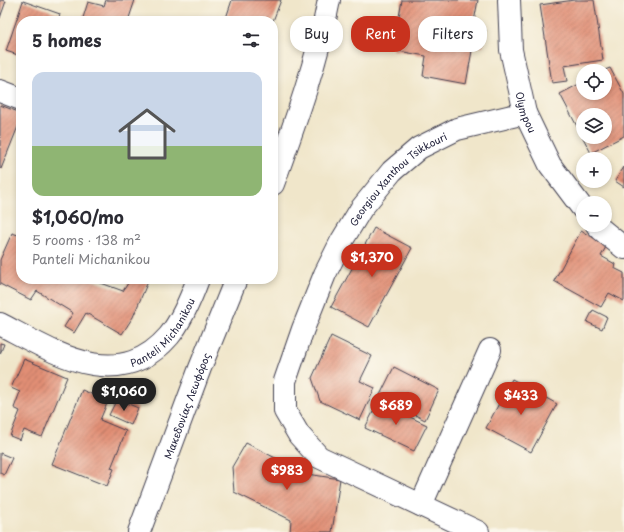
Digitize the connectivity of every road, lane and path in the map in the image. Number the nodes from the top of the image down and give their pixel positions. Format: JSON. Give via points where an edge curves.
{"nodes":[{"id":1,"x":329,"y":0,"type":"edge"},
{"id":2,"x":509,"y":0,"type":"edge"},
{"id":3,"x":0,"y":90,"type":"edge"},
{"id":4,"x":16,"y":97,"type":"edge"},
{"id":5,"x":525,"y":113,"type":"junction"},
{"id":6,"x":278,"y":170,"type":"edge"},
{"id":7,"x":576,"y":199,"type":"edge"},
{"id":8,"x":605,"y":232,"type":"edge"},
{"id":9,"x":624,"y":248,"type":"edge"},
{"id":10,"x":196,"y":284,"type":"edge"},
{"id":11,"x":234,"y":284,"type":"edge"},
{"id":12,"x":0,"y":324,"type":"edge"},
{"id":13,"x":490,"y":350,"type":"dead end"},
{"id":14,"x":421,"y":505,"type":"junction"},
{"id":15,"x":139,"y":532,"type":"edge"},
{"id":16,"x":478,"y":532,"type":"edge"}],
"edges":[{"from":1,"to":6,"type":"street","via":[[323,31]]},
{"from":2,"to":5,"type":"street","name":"Olympou","via":[[511,50]]},
{"from":3,"to":4,"type":"street"},
{"from":5,"to":7,"type":"street","name":"Olympou","via":[[550,164]]},
{"from":5,"to":14,"type":"street","name":"Georgiou Xanthou Tsikkouri","via":[[457,129],[419,148],[392,171],[361,209],[341,242],[325,274],[285,381],[285,411],[299,435],[319,457]]},
{"from":8,"to":9,"type":"street"},
{"from":10,"to":12,"type":"street","name":"Panteli Michanikou","via":[[187,306],[169,336],[147,354],[122,365],[100,366],[80,362],[54,352]]},
{"from":11,"to":15,"type":"street","name":"Μακεδονίας Λεωφόρος"},
{"from":13,"to":14,"type":"street"},
{"from":14,"to":16,"type":"street","name":"Georgiou Xanthou Tsikkouri"}]}
